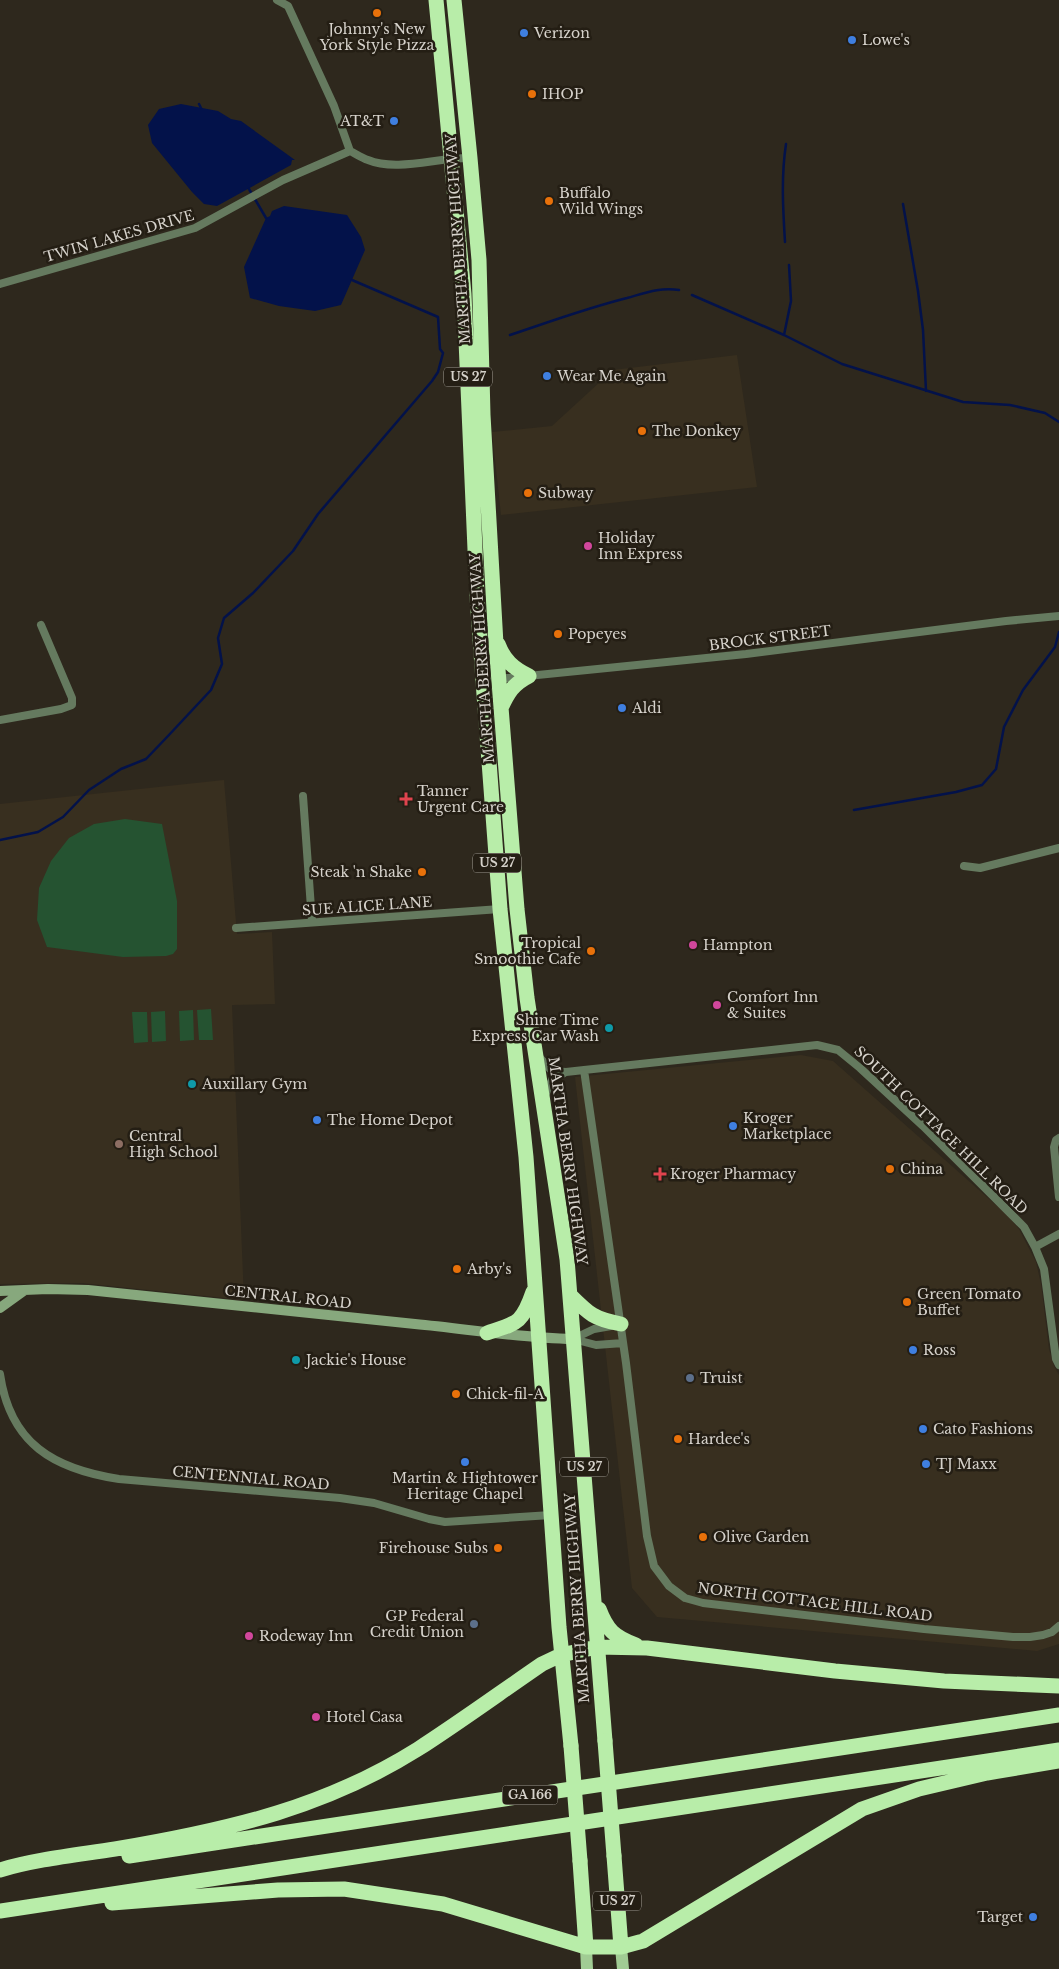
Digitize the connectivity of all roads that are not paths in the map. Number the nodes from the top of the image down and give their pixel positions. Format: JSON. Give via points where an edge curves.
{"nodes":[{"id":1,"x":277,"y":0,"type":"edge"},
{"id":2,"x":436,"y":0,"type":"edge"},
{"id":3,"x":454,"y":0,"type":"edge"},
{"id":4,"x":350,"y":151,"type":"junction"},
{"id":5,"x":452,"y":157,"type":"junction"},
{"id":6,"x":470,"y":158,"type":"junction"},
{"id":7,"x":0,"y":284,"type":"edge"},
{"id":8,"x":1059,"y":616,"type":"edge"},
{"id":9,"x":41,"y":625,"type":"dead end"},
{"id":10,"x":496,"y":639,"type":"junction"},
{"id":11,"x":529,"y":676,"type":"junction"},
{"id":12,"x":498,"y":679,"type":"junction"},
{"id":13,"x":483,"y":681,"type":"junction"},
{"id":14,"x":501,"y":709,"type":"junction"},
{"id":15,"x":0,"y":720,"type":"edge"},
{"id":16,"x":303,"y":796,"type":"dead end"},
{"id":17,"x":1059,"y":848,"type":"edge"},
{"id":18,"x":964,"y":866,"type":"dead end"},
{"id":19,"x":500,"y":909,"type":"junction"},
{"id":20,"x":518,"y":909,"type":"junction"},
{"id":21,"x":312,"y":922,"type":"junction"},
{"id":22,"x":236,"y":928,"type":"dead end"},
{"id":23,"x":536,"y":1051,"type":"junction"},
{"id":24,"x":584,"y":1070,"type":"junction"},
{"id":25,"x":566,"y":1072,"type":"junction"},
{"id":26,"x":543,"y":1099,"type":"junction"},
{"id":27,"x":1059,"y":1138,"type":"edge"},
{"id":28,"x":1059,"y":1197,"type":"edge"},
{"id":29,"x":1059,"y":1234,"type":"edge"},
{"id":30,"x":1035,"y":1247,"type":"junction"},
{"id":31,"x":535,"y":1286,"type":"junction"},
{"id":32,"x":26,"y":1289,"type":"junction"},
{"id":33,"x":0,"y":1291,"type":"edge"},
{"id":34,"x":570,"y":1295,"type":"junction"},
{"id":35,"x":0,"y":1308,"type":"edge"},
{"id":36,"x":621,"y":1324,"type":"junction"},
{"id":37,"x":486,"y":1333,"type":"junction"},
{"id":38,"x":539,"y":1338,"type":"junction"},
{"id":39,"x":573,"y":1339,"type":"junction"},
{"id":40,"x":623,"y":1343,"type":"junction"},
{"id":41,"x":1059,"y":1365,"type":"edge"},
{"id":42,"x":0,"y":1374,"type":"edge"},
{"id":43,"x":551,"y":1515,"type":"junction"},
{"id":44,"x":594,"y":1596,"type":"junction"},
{"id":45,"x":1059,"y":1626,"type":"edge"},
{"id":46,"x":597,"y":1647,"type":"junction"},
{"id":47,"x":647,"y":1648,"type":"junction"},
{"id":48,"x":561,"y":1655,"type":"junction"},
{"id":49,"x":1059,"y":1686,"type":"edge"},
{"id":50,"x":1059,"y":1715,"type":"edge"},
{"id":51,"x":1059,"y":1750,"type":"edge"},
{"id":52,"x":1059,"y":1761,"type":"edge"},
{"id":53,"x":0,"y":1870,"type":"edge"},
{"id":54,"x":0,"y":1875,"type":"edge"},
{"id":55,"x":42,"y":1905,"type":"junction"},
{"id":56,"x":0,"y":1912,"type":"edge"},
{"id":57,"x":586,"y":1947,"type":"junction"},
{"id":58,"x":621,"y":1947,"type":"junction"},
{"id":59,"x":587,"y":1969,"type":"edge"},
{"id":60,"x":624,"y":1969,"type":"edge"}],
"edges":[{"from":1,"to":4,"type":"street","via":[[288,6],[327,90]]},
{"from":2,"to":5,"type":"highway","name":"MARTHA BERRY HIGHWAY","number":"US 27"},
{"from":3,"to":6,"type":"highway","name":"MARTHA BERRY HIGHWAY","number":"US 27"},
{"from":4,"to":5,"type":"street","via":[[368,161],[390,164]]},
{"from":4,"to":7,"type":"street","name":"TWIN LAKES DRIVE","via":[[283,180],[195,228]]},
{"from":5,"to":6,"type":"street"},
{"from":5,"to":13,"type":"highway","name":"MARTHA BERRY HIGHWAY","number":"US 27","via":[[464,294]]},
{"from":6,"to":10,"type":"highway","name":"MARTHA BERRY HIGHWAY","number":"US 27"},
{"from":8,"to":11,"type":"street","name":"BROCK STREET","via":[[746,654]]},
{"from":9,"to":15,"type":"street","via":[[72,704]]},
{"from":10,"to":11,"type":"highway","via":[[508,663]]},
{"from":10,"to":12,"type":"highway","name":"MARTHA BERRY HIGHWAY","number":"US 27"},
{"from":11,"to":12,"type":"street","name":"BROCK STREET"},
{"from":11,"to":14,"type":"highway","via":[[510,689]]},
{"from":12,"to":13,"type":"street","name":"BROCK STREET"},
{"from":12,"to":14,"type":"highway","name":"MARTHA BERRY HIGHWAY","number":"US 27"},
{"from":13,"to":19,"type":"highway","name":"MARTHA BERRY HIGHWAY","number":"US 27"},
{"from":14,"to":20,"type":"highway","name":"MARTHA BERRY HIGHWAY","number":"US 27"},
{"from":16,"to":21,"type":"street"},
{"from":17,"to":18,"type":"street","via":[[980,868]]},
{"from":19,"to":20,"type":"highway"},
{"from":19,"to":21,"type":"street","name":"SUE ALICE LANE"},
{"from":19,"to":31,"type":"highway","name":"MARTHA BERRY HIGHWAY","number":"US 27","via":[[526,1157]]},
{"from":20,"to":23,"type":"highway","name":"MARTHA BERRY HIGHWAY","number":"US 27"},
{"from":21,"to":22,"type":"street","name":"SUE ALICE LANE"},
{"from":23,"to":25,"type":"street","via":[[552,1071]]},
{"from":23,"to":26,"type":"highway","name":"MARTHA BERRY HIGHWAY","number":"US 27"},
{"from":24,"to":25,"type":"street","name":"SOUTH COTTAGE HILL ROAD"},
{"from":24,"to":30,"type":"street","name":"SOUTH COTTAGE HILL ROAD","via":[[817,1045],[838,1050],[1007,1209],[1024,1227]]},
{"from":24,"to":36,"type":"street"},
{"from":25,"to":26,"type":"street","via":[[553,1078]]},
{"from":26,"to":34,"type":"highway","name":"MARTHA BERRY HIGHWAY","number":"US 27"},
{"from":27,"to":28,"type":"street","via":[[1054,1148]]},
{"from":29,"to":30,"type":"street"},
{"from":30,"to":41,"type":"street","name":"SOUTH COTTAGE HILL ROAD","via":[[1044,1270]]},
{"from":31,"to":37,"type":"highway","via":[[522,1317],[516,1323]]},
{"from":31,"to":38,"type":"highway","name":"MARTHA BERRY HIGHWAY","number":"US 27"},
{"from":32,"to":33,"type":"street","name":"CENTRAL ROAD"},
{"from":32,"to":35,"type":"street"},
{"from":32,"to":37,"type":"street","name":"CENTRAL ROAD","via":[[88,1290]]},
{"from":34,"to":36,"type":"highway","via":[[599,1320]]},
{"from":34,"to":39,"type":"highway","name":"MARTHA BERRY HIGHWAY","number":"US 27"},
{"from":36,"to":39,"type":"street","name":"CENTRAL ROAD","via":[[594,1329]]},
{"from":36,"to":40,"type":"street"},
{"from":37,"to":38,"type":"street","name":"CENTRAL ROAD"},
{"from":38,"to":39,"type":"street","name":"CENTRAL ROAD"},
{"from":38,"to":43,"type":"highway","name":"MARTHA BERRY HIGHWAY","number":"US 27"},
{"from":39,"to":40,"type":"street","name":"CENTRAL ROAD","via":[[596,1345]]},
{"from":39,"to":44,"type":"highway","name":"MARTHA BERRY HIGHWAY","number":"US 27"},
{"from":40,"to":45,"type":"street","name":"NORTH COTTAGE HILL ROAD","via":[[647,1536],[654,1566],[685,1598],[703,1603],[912,1628],[1013,1637],[1043,1635]]},
{"from":42,"to":43,"type":"street","name":"CENTENNIAL ROAD","via":[[12,1416],[30,1441],[49,1458],[90,1475],[340,1498],[374,1503],[445,1522]]},
{"from":43,"to":48,"type":"highway","name":"MARTHA BERRY HIGHWAY","number":"US 27"},
{"from":44,"to":46,"type":"highway","name":"MARTHA BERRY HIGHWAY","number":"US 27"},
{"from":44,"to":47,"type":"highway","via":[[610,1631],[625,1641]]},
{"from":46,"to":47,"type":"highway"},
{"from":46,"to":48,"type":"highway"},
{"from":46,"to":58,"type":"highway","name":"MARTHA BERRY HIGHWAY","number":"US 27","bridge":true},
{"from":47,"to":49,"type":"highway","via":[[835,1671],[944,1681]]},
{"from":48,"to":53,"type":"highway","via":[[542,1664],[416,1750],[331,1793],[277,1813],[223,1827]]},
{"from":48,"to":57,"type":"highway","name":"MARTHA BERRY HIGHWAY","number":"US 27","bridge":true},
{"from":50,"to":54,"type":"highway","number":"GA 166"},
{"from":51,"to":55,"type":"highway"},
{"from":52,"to":58,"type":"highway","via":[[934,1785],[862,1809],[643,1940]]},
{"from":55,"to":56,"type":"highway"},
{"from":55,"to":57,"type":"highway","via":[[344,1889],[443,1904]]},
{"from":57,"to":58,"type":"highway"},
{"from":57,"to":59,"type":"main road","name":"MARTHA BERRY HIGHWAY","number":"US 27"},
{"from":58,"to":60,"type":"main road","name":"MARTHA BERRY HIGHWAY","number":"US 27"}]}
